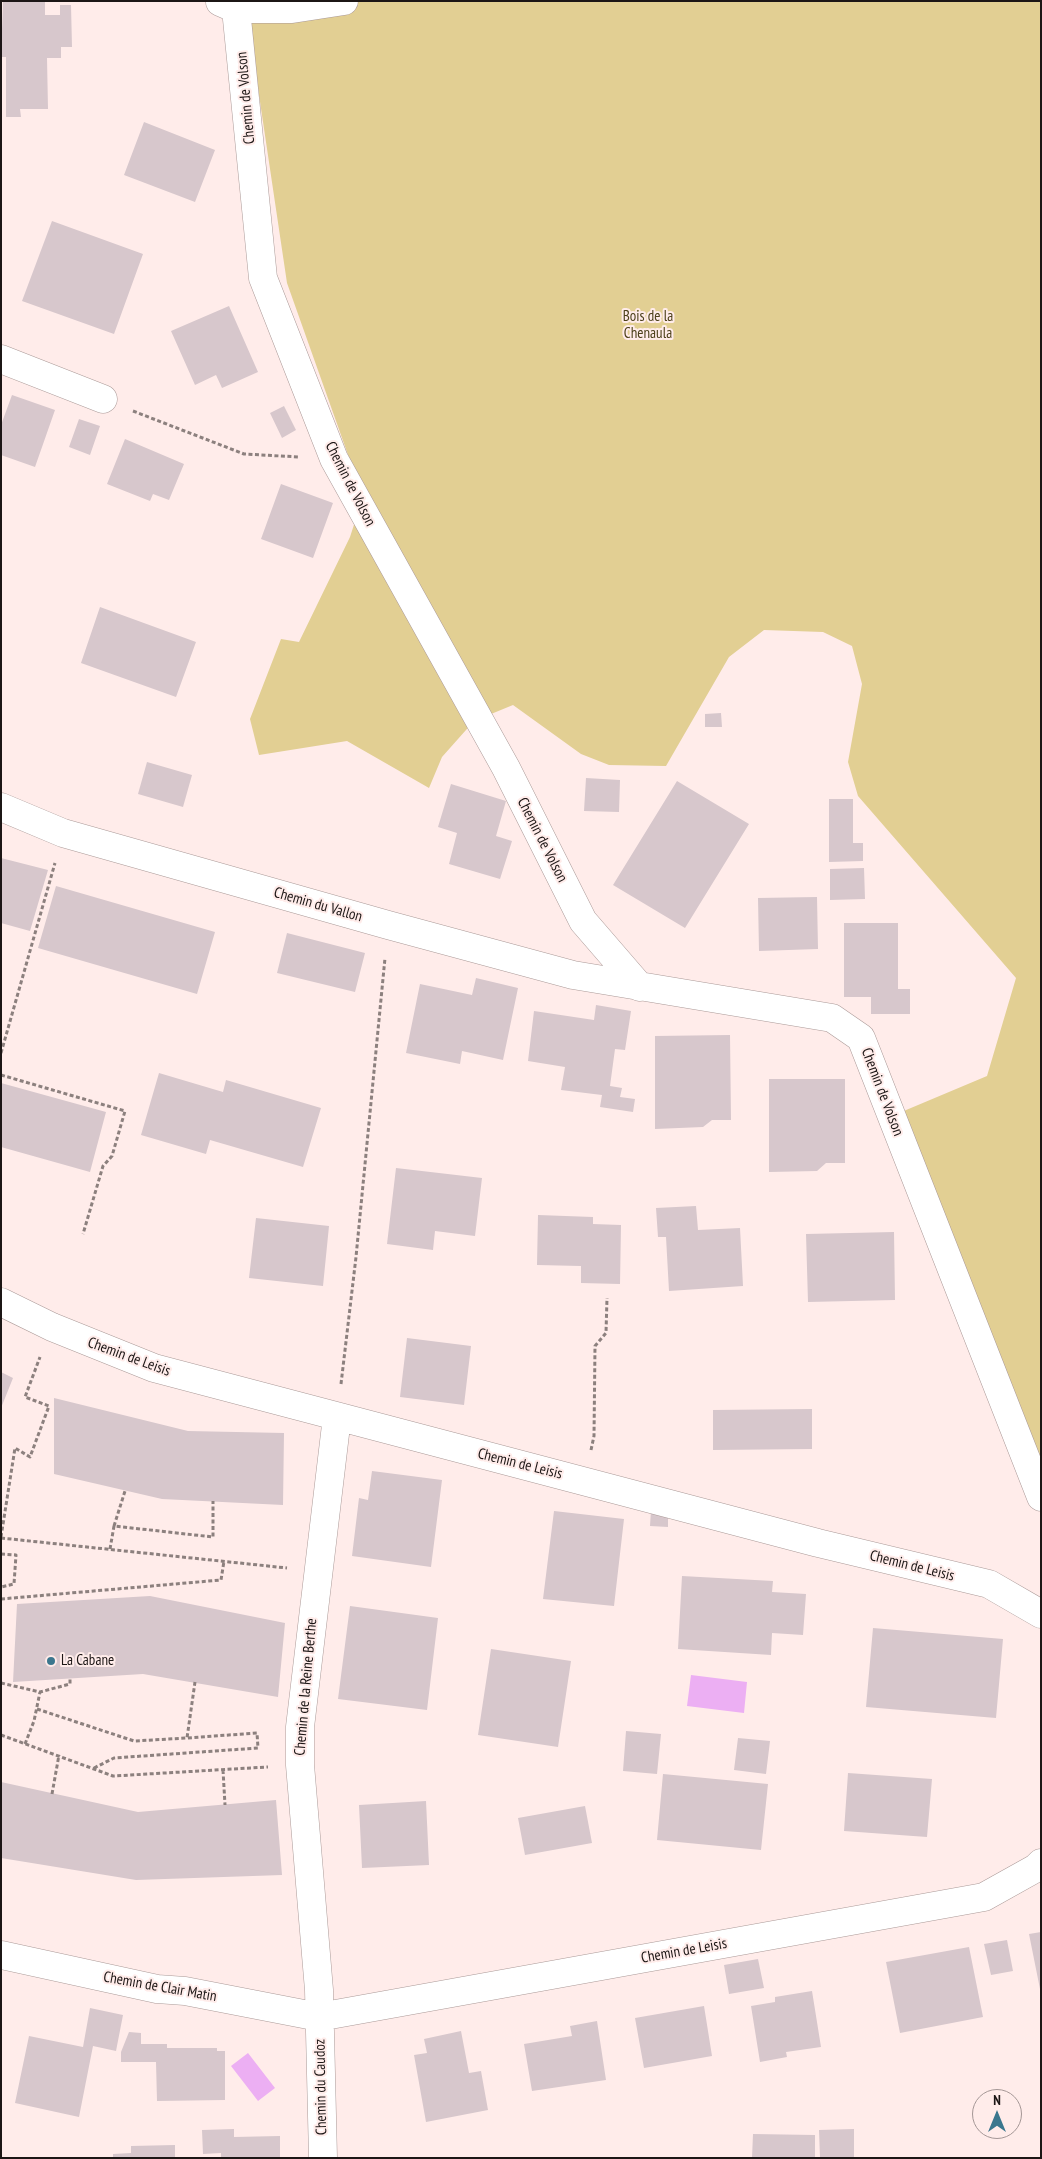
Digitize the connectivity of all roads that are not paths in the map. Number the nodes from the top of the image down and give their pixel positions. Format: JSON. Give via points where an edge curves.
{"nodes":[{"id":1,"x":344,"y":1,"type":"edge"},
{"id":2,"x":227,"y":5,"type":"edge"},
{"id":3,"x":1,"y":359,"type":"edge"},
{"id":4,"x":103,"y":399,"type":"road end"},
{"id":5,"x":1,"y":807,"type":"edge"},
{"id":6,"x":640,"y":987,"type":"junction"},
{"id":7,"x":1,"y":1302,"type":"edge"},
{"id":8,"x":337,"y":1417,"type":"junction"},
{"id":9,"x":1041,"y":1497,"type":"edge"},
{"id":10,"x":1041,"y":1614,"type":"edge"},
{"id":11,"x":1041,"y":1863,"type":"edge"},
{"id":12,"x":1,"y":1955,"type":"edge"},
{"id":13,"x":320,"y":2017,"type":"junction"},
{"id":14,"x":323,"y":2158,"type":"edge"}],
"edges":[{"from":1,"to":2,"type":"street","via":[[292,10]]},
{"from":2,"to":6,"type":"street","name":"Chemin de Volson","via":[[262,278],[334,459],[501,760],[583,921]]},
{"from":3,"to":4,"type":"street"},
{"from":5,"to":6,"type":"street","name":"Chemin du Vallon","via":[[64,833],[388,925],[573,975]]},
{"from":6,"to":9,"type":"street","name":"Chemin de Volson","via":[[832,1018],[861,1038]]},
{"from":7,"to":8,"type":"street","name":"Chemin de Leisis","via":[[52,1327],[154,1368]]},
{"from":8,"to":10,"type":"street","name":"Chemin de Leisis","via":[[818,1543],[989,1584]]},
{"from":8,"to":13,"type":"street","name":"Chemin de la Reine Berthe","via":[[300,1727],[300,1765]]},
{"from":11,"to":13,"type":"street","name":"Chemin de Leisis","via":[[984,1897]]},
{"from":12,"to":13,"type":"street","name":"Chemin de Clair Matin","via":[[157,1989],[185,1991]]},
{"from":13,"to":14,"type":"street","name":"Chemin du Caudoz"}]}
